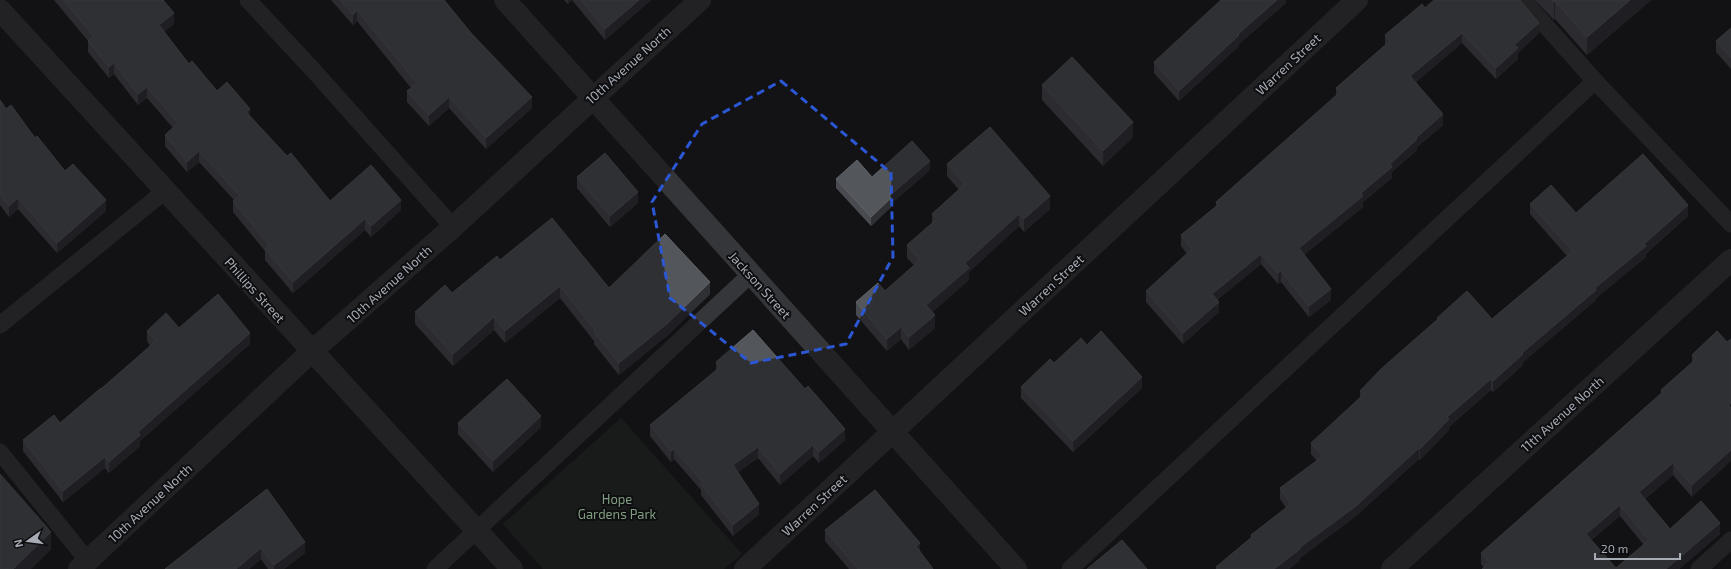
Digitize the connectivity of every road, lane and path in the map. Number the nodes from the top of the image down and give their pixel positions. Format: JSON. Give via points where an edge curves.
{"nodes":[{"id":1,"x":248,"y":0,"type":"edge"},
{"id":2,"x":505,"y":0,"type":"edge"},
{"id":3,"x":700,"y":0,"type":"edge"},
{"id":4,"x":1357,"y":0,"type":"edge"},
{"id":5,"x":1523,"y":0,"type":"edge"},
{"id":6,"x":0,"y":10,"type":"edge"},
{"id":7,"x":1595,"y":81,"type":"junction"},
{"id":8,"x":593,"y":97,"type":"junction"},
{"id":9,"x":165,"y":191,"type":"junction"},
{"id":10,"x":1731,"y":224,"type":"edge"},
{"id":11,"x":453,"y":227,"type":"junction"},
{"id":12,"x":1731,"y":260,"type":"edge"},
{"id":13,"x":750,"y":275,"type":"junction"},
{"id":14,"x":0,"y":325,"type":"edge"},
{"id":15,"x":311,"y":352,"type":"junction"},
{"id":16,"x":894,"y":431,"type":"junction"},
{"id":17,"x":3,"y":462,"type":"edge"},
{"id":18,"x":477,"y":531,"type":"junction"},
{"id":19,"x":1731,"y":540,"type":"edge"},
{"id":20,"x":84,"y":565,"type":"edge"},
{"id":21,"x":435,"y":569,"type":"edge"},
{"id":22,"x":512,"y":569,"type":"edge"},
{"id":23,"x":745,"y":569,"type":"edge"},
{"id":24,"x":1016,"y":569,"type":"edge"},
{"id":25,"x":1070,"y":569,"type":"edge"},
{"id":26,"x":1392,"y":569,"type":"edge"},
{"id":27,"x":1699,"y":569,"type":"edge"}],
"edges":[{"from":1,"to":11,"type":"lane","via":[[314,70]]},
{"from":2,"to":8,"type":"street","name":"Jackson Street"},
{"from":3,"to":8,"type":"street","name":"10th Avenue North"},
{"from":4,"to":16,"type":"street","name":"Warren Street"},
{"from":5,"to":7,"type":"lane"},
{"from":6,"to":9,"type":"street","name":"Phillips Street"},
{"from":7,"to":10,"type":"lane"},
{"from":7,"to":25,"type":"lane"},
{"from":8,"to":11,"type":"street","name":"10th Avenue North"},
{"from":8,"to":13,"type":"street","name":"Jackson Street"},
{"from":9,"to":14,"type":"lane"},
{"from":9,"to":15,"type":"street","name":"Phillips Street"},
{"from":11,"to":15,"type":"street","name":"10th Avenue North"},
{"from":12,"to":26,"type":"street","name":"11th Avenue North"},
{"from":13,"to":16,"type":"street","name":"Jackson Street"},
{"from":13,"to":18,"type":"lane"},
{"from":15,"to":18,"type":"street","name":"Phillips Street"},
{"from":15,"to":20,"type":"street","name":"10th Avenue North"},
{"from":16,"to":23,"type":"street","name":"Warren Street"},
{"from":16,"to":24,"type":"street","name":"Jackson Street"},
{"from":17,"to":20,"type":"lane"},
{"from":18,"to":21,"type":"lane"},
{"from":18,"to":22,"type":"street","name":"Phillips Street"},
{"from":19,"to":27,"type":"lane"}]}
